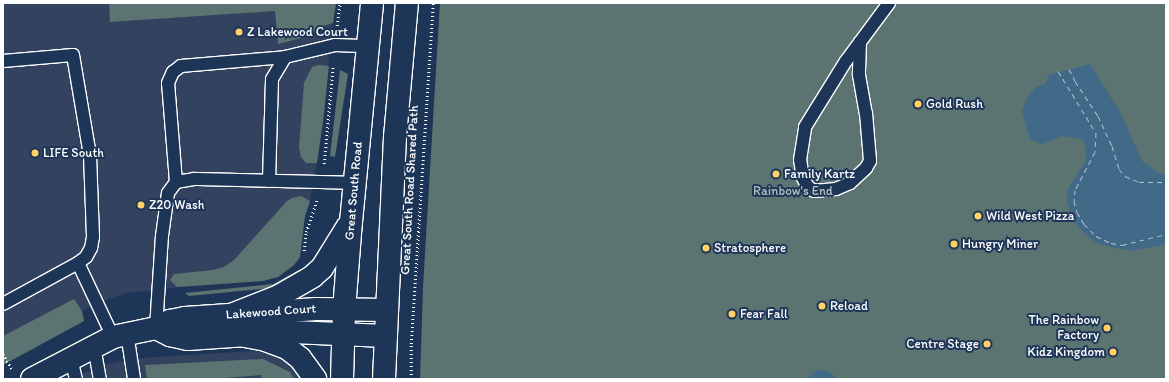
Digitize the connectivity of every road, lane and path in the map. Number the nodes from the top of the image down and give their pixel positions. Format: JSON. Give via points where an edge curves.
{"nodes":[{"id":1,"x":340,"y":3,"type":"edge"},
{"id":2,"x":372,"y":3,"type":"edge"},
{"id":3,"x":407,"y":3,"type":"edge"},
{"id":4,"x":433,"y":3,"type":"edge"},
{"id":5,"x":889,"y":3,"type":"edge"},
{"id":6,"x":860,"y":42,"type":"junction"},
{"id":7,"x":335,"y":46,"type":"junction"},
{"id":8,"x":368,"y":46,"type":"junction"},
{"id":9,"x":285,"y":57,"type":"junction"},
{"id":10,"x":3,"y":61,"type":"edge"},
{"id":11,"x":269,"y":181,"type":"junction"},
{"id":12,"x":176,"y":182,"type":"junction"},
{"id":13,"x":322,"y":182,"type":"junction"},
{"id":14,"x":354,"y":182,"type":"junction"},
{"id":15,"x":351,"y":222,"type":"junction"},
{"id":16,"x":303,"y":258,"type":"dead end"},
{"id":17,"x":78,"y":263,"type":"junction"},
{"id":18,"x":3,"y":304,"type":"edge"},
{"id":19,"x":344,"y":310,"type":"junction"},
{"id":20,"x":387,"y":310,"type":"junction"},
{"id":21,"x":231,"y":315,"type":"junction"},
{"id":22,"x":156,"y":328,"type":"junction"},
{"id":23,"x":343,"y":335,"type":"junction"},
{"id":24,"x":245,"y":336,"type":"junction"},
{"id":25,"x":386,"y":336,"type":"junction"},
{"id":26,"x":111,"y":339,"type":"junction"},
{"id":27,"x":74,"y":369,"type":"edge"},
{"id":28,"x":32,"y":379,"type":"edge"},
{"id":29,"x":100,"y":379,"type":"edge"},
{"id":30,"x":134,"y":379,"type":"edge"},
{"id":31,"x":315,"y":379,"type":"edge"},
{"id":32,"x":342,"y":379,"type":"edge"},
{"id":33,"x":384,"y":379,"type":"edge"},
{"id":34,"x":412,"y":379,"type":"edge"}],
"edges":[{"from":1,"to":7,"type":"path"},
{"from":2,"to":8,"type":"main road","name":"Great South Road"},
{"from":3,"to":20,"type":"main road","via":[[395,137]]},
{"from":4,"to":34,"type":"path","name":"Great South Road Shared Path","via":[[411,344]]},
{"from":5,"to":6,"type":"lane"},
{"from":6,"to":6,"type":"lane","via":[[805,127],[800,160],[803,178],[814,191],[836,189],[850,183],[870,161],[866,113],[859,75]]},
{"from":7,"to":8,"type":"lane"},
{"from":7,"to":9,"type":"lane"},
{"from":7,"to":13,"type":"path"},
{"from":8,"to":14,"type":"main road","name":"Great South Road"},
{"from":9,"to":11,"type":"lane","via":[[272,79]]},
{"from":9,"to":12,"type":"lane","via":[[182,66],[173,72],[168,83]]},
{"from":10,"to":17,"type":"lane","via":[[73,55],[90,154],[93,237],[91,248]]},
{"from":11,"to":12,"type":"lane","via":[[194,179]]},
{"from":11,"to":13,"type":"lane"},
{"from":12,"to":22,"type":"lane","via":[[168,193],[162,236]]},
{"from":13,"to":14,"type":"lane"},
{"from":13,"to":16,"type":"path","via":[[306,232]]},
{"from":14,"to":15,"type":"main road","name":"Great South Road"},
{"from":15,"to":19,"type":"main road","name":"Great South Road"},
{"from":15,"to":21,"type":"main road","via":[[322,268],[303,283],[279,296]]},
{"from":17,"to":18,"type":"lane"},
{"from":17,"to":26,"type":"lane"},
{"from":19,"to":20,"type":"main road","name":"Lakewood Court"},
{"from":19,"to":21,"type":"main road","name":"Lakewood Court","via":[[317,309]]},
{"from":19,"to":23,"type":"main road","name":"Great South Road"},
{"from":20,"to":25,"type":"main road"},
{"from":21,"to":22,"type":"main road","name":"Lakewood Court","via":[[177,319]]},
{"from":22,"to":24,"type":"main road","name":"Lakewood Court","via":[[170,335],[188,339]]},
{"from":22,"to":26,"type":"main road","name":"Lakewood Court"},
{"from":23,"to":24,"type":"main road","name":"Lakewood Court","via":[[292,332]]},
{"from":23,"to":25,"type":"main road","name":"Lakewood Court"},
{"from":23,"to":32,"type":"main road","name":"Great South Road"},
{"from":24,"to":31,"type":"main road","via":[[287,348],[300,358]]},
{"from":25,"to":33,"type":"main road"},
{"from":26,"to":27,"type":"main road","name":"Lakewood Court"},
{"from":26,"to":29,"type":"lane"},
{"from":26,"to":30,"type":"lane"},
{"from":27,"to":28,"type":"main road","name":"Lakewood Court"}]}
